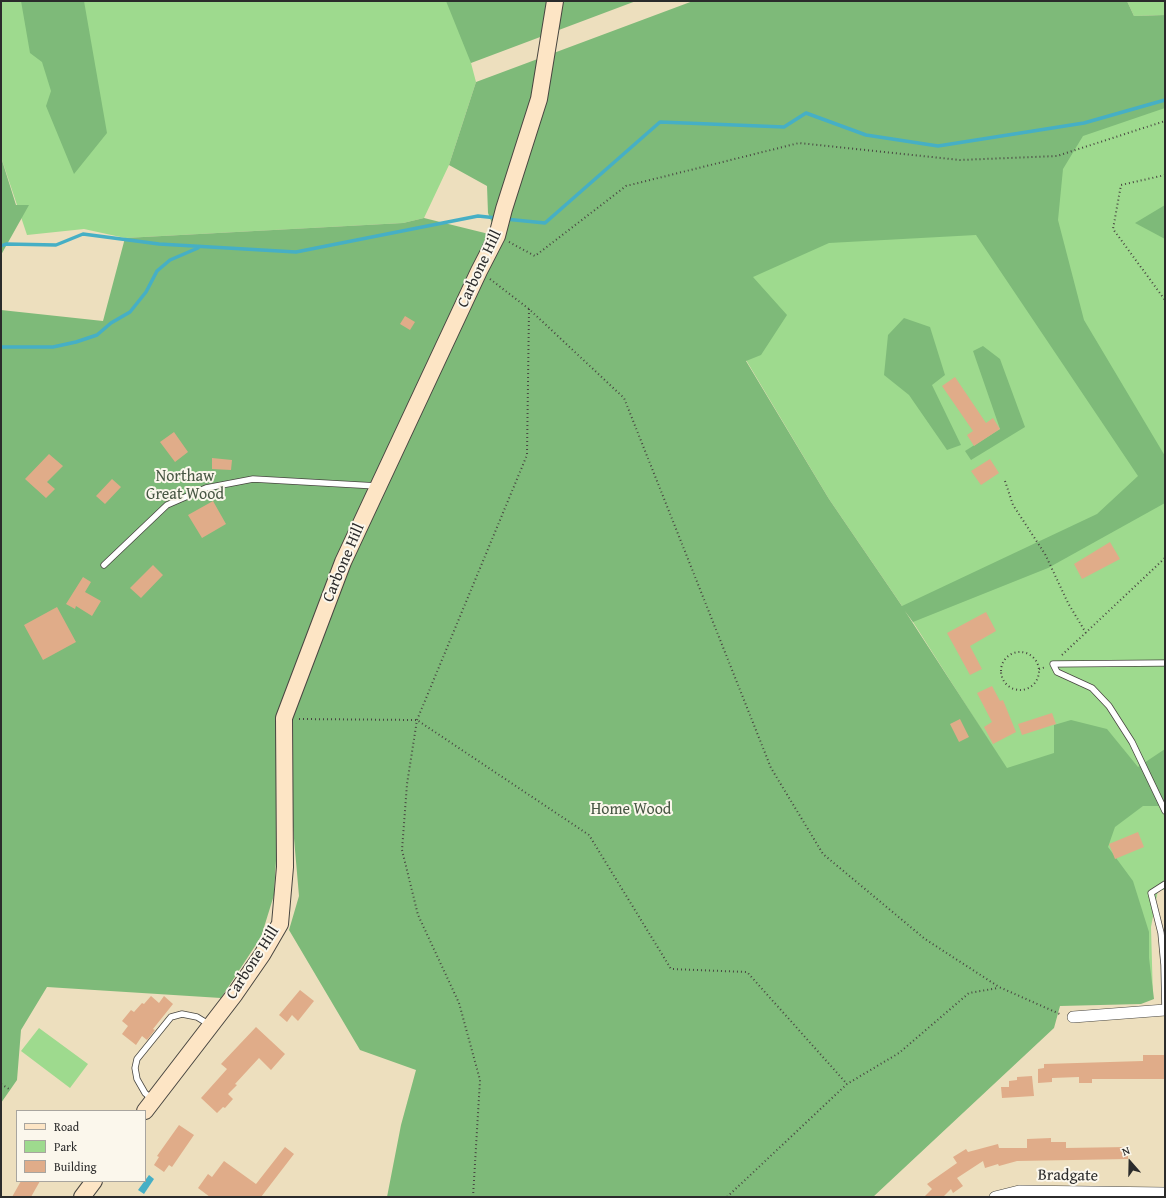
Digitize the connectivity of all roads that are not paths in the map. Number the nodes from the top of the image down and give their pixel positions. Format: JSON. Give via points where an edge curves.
{"nodes":[{"id":1,"x":555,"y":1,"type":"edge"},
{"id":2,"x":378,"y":486,"type":"junction"},
{"id":3,"x":104,"y":565,"type":"dead end"},
{"id":4,"x":1165,"y":663,"type":"edge"},
{"id":5,"x":1165,"y":811,"type":"edge"},
{"id":6,"x":1165,"y":884,"type":"edge"},
{"id":7,"x":1165,"y":1010,"type":"edge"},
{"id":8,"x":1073,"y":1017,"type":"road end"},
{"id":9,"x":210,"y":1026,"type":"junction"},
{"id":10,"x":149,"y":1106,"type":"edge"},
{"id":11,"x":1165,"y":1193,"type":"edge"},
{"id":12,"x":995,"y":1197,"type":"edge"}],
"edges":[{"from":1,"to":2,"type":"street","name":"Carbone Hill","via":[[539,99],[498,231]]},
{"from":2,"to":3,"type":"lane","via":[[253,479],[206,488],[167,505]]},
{"from":2,"to":9,"type":"street","name":"Carbone Hill","via":[[343,562],[284,718],[285,867],[280,924],[262,955]]},
{"from":4,"to":5,"type":"lane","via":[[1053,664],[1057,672],[1092,688],[1109,706],[1132,742]]},
{"from":6,"to":7,"type":"lane","via":[[1151,893],[1161,934]]},
{"from":7,"to":8,"type":"street"},
{"from":9,"to":10,"type":"street","name":"Carbone Hill"},
{"from":9,"to":10,"type":"lane","via":[[197,1017],[182,1014],[171,1017],[137,1059],[137,1079]]},
{"from":11,"to":12,"type":"street","name":"Bradgate","via":[[1019,1191]]}]}
